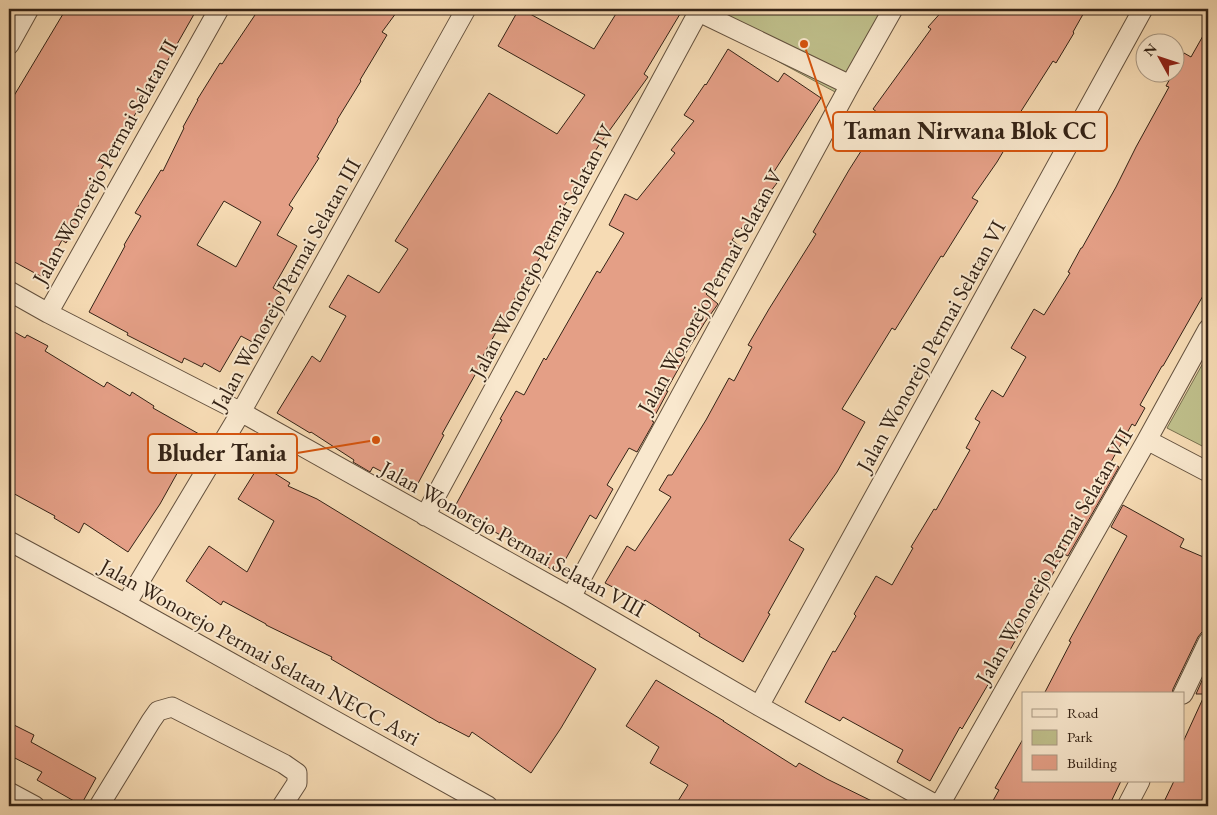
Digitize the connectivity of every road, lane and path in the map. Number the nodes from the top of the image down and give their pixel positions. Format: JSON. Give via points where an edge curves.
{"nodes":[{"id":1,"x":29,"y":9,"type":"edge"},
{"id":2,"x":219,"y":9,"type":"edge"},
{"id":3,"x":466,"y":9,"type":"edge"},
{"id":4,"x":894,"y":9,"type":"edge"},
{"id":5,"x":1144,"y":9,"type":"edge"},
{"id":6,"x":699,"y":10,"type":"edge"},
{"id":7,"x":9,"y":45,"type":"edge"},
{"id":8,"x":850,"y":85,"type":"junction"},
{"id":9,"x":9,"y":291,"type":"edge"},
{"id":10,"x":48,"y":313,"type":"junction"},
{"id":11,"x":1208,"y":329,"type":"edge"},
{"id":12,"x":241,"y":412,"type":"junction"},
{"id":13,"x":1147,"y":440,"type":"junction"},
{"id":14,"x":1208,"y":472,"type":"edge"},
{"id":15,"x":425,"y":516,"type":"junction"},
{"id":16,"x":9,"y":541,"type":"edge"},
{"id":17,"x":570,"y":597,"type":"junction"},
{"id":18,"x":126,"y":604,"type":"junction"},
{"id":19,"x":1208,"y":642,"type":"edge"},
{"id":20,"x":1184,"y":692,"type":"edge"},
{"id":21,"x":759,"y":706,"type":"junction"},
{"id":22,"x":1139,"y":782,"type":"edge"},
{"id":23,"x":9,"y":792,"type":"edge"},
{"id":24,"x":35,"y":806,"type":"edge"},
{"id":25,"x":99,"y":806,"type":"edge"},
{"id":26,"x":282,"y":806,"type":"edge"},
{"id":27,"x":488,"y":806,"type":"edge"},
{"id":28,"x":938,"y":806,"type":"edge"},
{"id":29,"x":1127,"y":806,"type":"edge"}],
"edges":[{"from":1,"to":7,"type":"street"},
{"from":2,"to":10,"type":"street","name":"Jalan Wonorejo Permai Selatan II"},
{"from":3,"to":12,"type":"street","name":"Jalan Wonorejo Permai Selatan III"},
{"from":4,"to":8,"type":"street","name":"Jalan Wonorejo Permai Selatan V"},
{"from":5,"to":21,"type":"street","name":"Jalan Wonorejo Permai Selatan VI"},
{"from":6,"to":8,"type":"street"},
{"from":6,"to":15,"type":"street","name":"Jalan Wonorejo Permai Selatan IV"},
{"from":8,"to":17,"type":"street","name":"Jalan Wonorejo Permai Selatan V"},
{"from":9,"to":10,"type":"street","name":"Jalan Wonorejo Permai Selatan VIII"},
{"from":10,"to":12,"type":"street","name":"Jalan Wonorejo Permai Selatan VIII"},
{"from":11,"to":13,"type":"street","name":"Jalan Wonorejo Permai Selatan VII"},
{"from":12,"to":15,"type":"street","name":"Jalan Wonorejo Permai Selatan VIII"},
{"from":12,"to":18,"type":"street","name":"Jalan Wonorejo Permai Selatan III"},
{"from":13,"to":14,"type":"street"},
{"from":13,"to":28,"type":"street","name":"Jalan Wonorejo Permai Selatan VII"},
{"from":15,"to":17,"type":"street","name":"Jalan Wonorejo Permai Selatan VIII"},
{"from":16,"to":18,"type":"street","name":"Jalan Wonorejo Permai Selatan NECC Asri"},
{"from":17,"to":21,"type":"street","name":"Jalan Wonorejo Permai Selatan VIII"},
{"from":18,"to":27,"type":"street","name":"Jalan Wonorejo Permai Selatan NECC Asri"},
{"from":19,"to":20,"type":"street"},
{"from":21,"to":28,"type":"street","name":"Jalan Wonorejo Permai Selatan VIII"},
{"from":22,"to":29,"type":"street"},
{"from":23,"to":24,"type":"street"},
{"from":25,"to":26,"type":"street","via":[[150,721],[158,711],[172,707],[297,773],[297,783]]}]}
